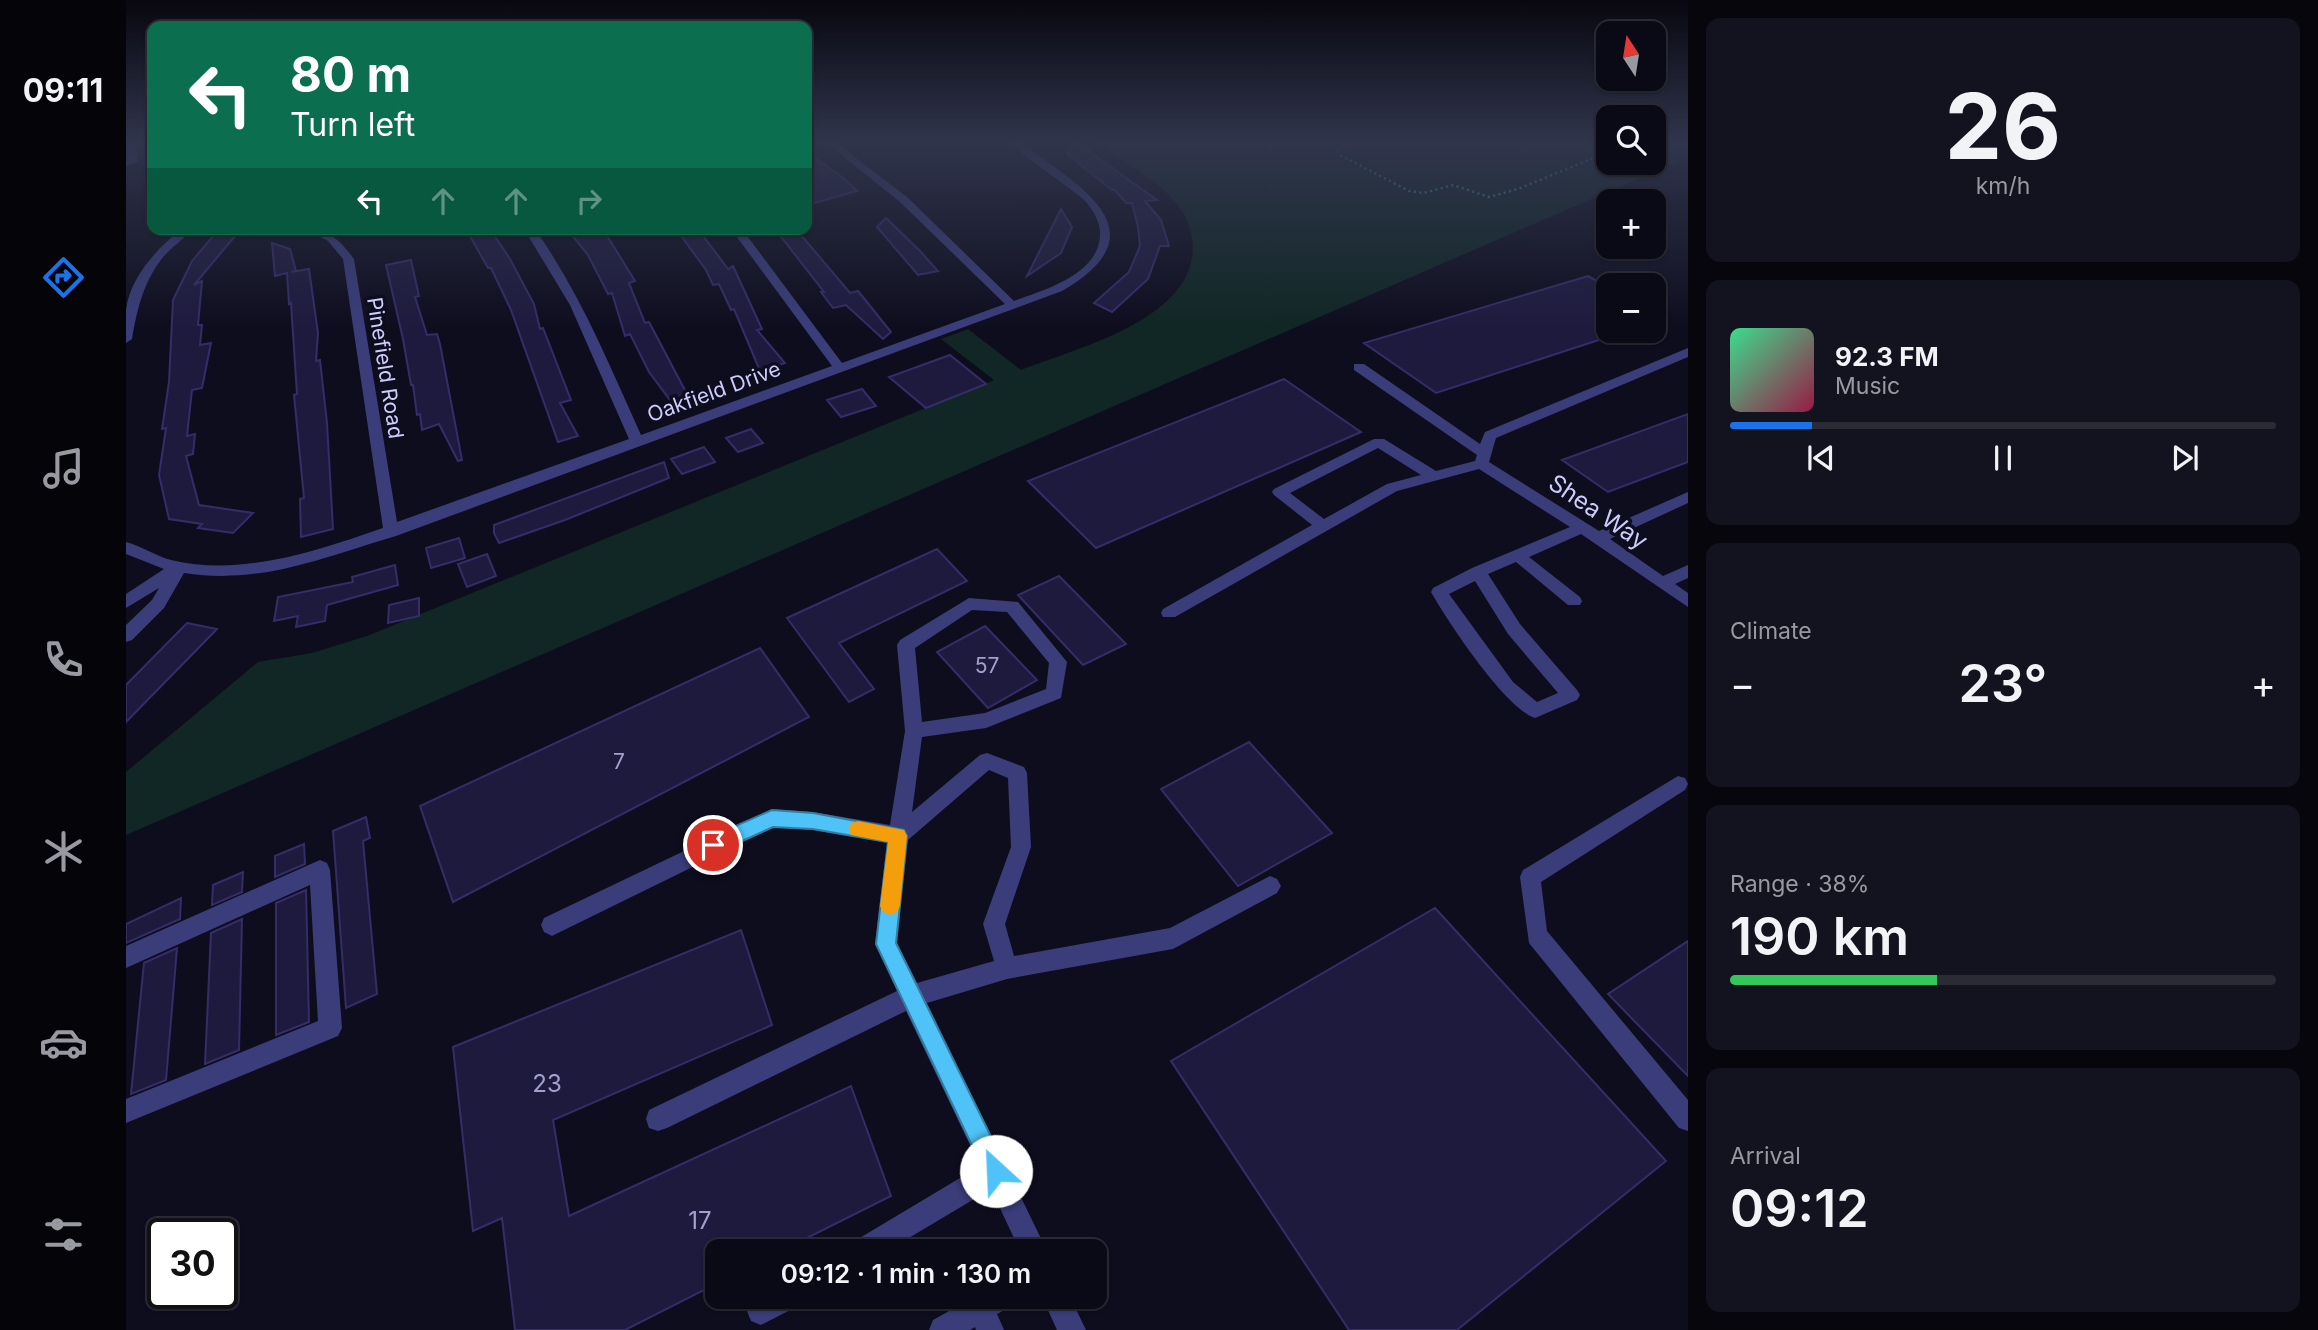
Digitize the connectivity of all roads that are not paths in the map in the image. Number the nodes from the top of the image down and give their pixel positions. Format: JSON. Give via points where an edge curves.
{"nodes":[{"id":1,"x":908,"y":204,"type":"edge"},
{"id":2,"x":1093,"y":204,"type":"edge"},
{"id":3,"x":181,"y":235,"type":"edge"},
{"id":4,"x":323,"y":235,"type":"edge"},
{"id":5,"x":533,"y":235,"type":"edge"},
{"id":6,"x":740,"y":235,"type":"edge"},
{"id":7,"x":1013,"y":306,"type":"junction"},
{"id":8,"x":126,"y":340,"type":"edge"},
{"id":9,"x":1688,"y":352,"type":"edge"},
{"id":10,"x":1359,"y":367,"type":"dead end"},
{"id":11,"x":840,"y":368,"type":"junction"},
{"id":12,"x":637,"y":442,"type":"junction"},
{"id":13,"x":1483,"y":458,"type":"junction"},
{"id":14,"x":1434,"y":476,"type":"junction"},
{"id":15,"x":1688,"y":496,"type":"edge"},
{"id":16,"x":1323,"y":526,"type":"junction"},
{"id":17,"x":1582,"y":528,"type":"junction"},
{"id":18,"x":391,"y":532,"type":"junction"},
{"id":19,"x":1598,"y":538,"type":"junction"},
{"id":20,"x":126,"y":547,"type":"edge"},
{"id":21,"x":1518,"y":556,"type":"junction"},
{"id":22,"x":179,"y":567,"type":"junction"},
{"id":23,"x":1688,"y":571,"type":"edge"},
{"id":24,"x":1478,"y":572,"type":"junction"},
{"id":25,"x":1663,"y":583,"type":"junction"},
{"id":26,"x":1574,"y":601,"type":"dead end"},
{"id":27,"x":1688,"y":601,"type":"edge"},
{"id":28,"x":126,"y":602,"type":"edge"},
{"id":29,"x":1169,"y":613,"type":"dead end"},
{"id":30,"x":126,"y":635,"type":"edge"},
{"id":31,"x":914,"y":731,"type":"junction"},
{"id":32,"x":1678,"y":784,"type":"dead end"},
{"id":33,"x":898,"y":836,"type":"junction"},
{"id":34,"x":1270,"y":886,"type":"dead end"},
{"id":35,"x":552,"y":925,"type":"dead end"},
{"id":36,"x":126,"y":957,"type":"edge"},
{"id":37,"x":1007,"y":968,"type":"junction"},
{"id":38,"x":912,"y":996,"type":"junction"},
{"id":39,"x":126,"y":1111,"type":"edge"},
{"id":40,"x":658,"y":1119,"type":"dead end"},
{"id":41,"x":1688,"y":1119,"type":"edge"},
{"id":42,"x":996,"y":1171,"type":"junction"},
{"id":43,"x":882,"y":1239,"type":"edge"},
{"id":44,"x":1028,"y":1239,"type":"edge"},
{"id":45,"x":765,"y":1309,"type":"edge"},
{"id":46,"x":1062,"y":1309,"type":"edge"},
{"id":47,"x":761,"y":1311,"type":"dead end"},
{"id":48,"x":990,"y":1312,"type":"edge"},
{"id":49,"x":943,"y":1330,"type":"edge"},
{"id":50,"x":1072,"y":1330,"type":"edge"}],
"edges":[{"from":1,"to":7,"type":"street"},
{"from":2,"to":7,"type":"street","name":"Oakfield Drive","via":[[1106,234],[1100,253],[1084,273],[1058,289]]},
{"from":3,"to":8,"type":"street","via":[[145,273],[134,294]]},
{"from":4,"to":18,"type":"street","name":"Pinefield Road","via":[[348,258]]},
{"from":5,"to":12,"type":"street","via":[[563,281]]},
{"from":6,"to":11,"type":"street"},
{"from":7,"to":11,"type":"street","name":"Oakfield Drive"},
{"from":9,"to":13,"type":"street","via":[[1490,435]]},
{"from":10,"to":13,"type":"street","name":"Shea Way"},
{"from":11,"to":12,"type":"street","name":"Oakfield Drive"},
{"from":12,"to":18,"type":"street","name":"Oakfield Drive"},
{"from":13,"to":14,"type":"street"},
{"from":13,"to":17,"type":"street","name":"Shea Way"},
{"from":14,"to":16,"type":"street","via":[[1392,486]]},
{"from":14,"to":16,"type":"street","via":[[1379,442],[1279,492]]},
{"from":15,"to":19,"type":"street"},
{"from":16,"to":29,"type":"street"},
{"from":17,"to":19,"type":"street","name":"Shea Way"},
{"from":17,"to":21,"type":"street"},
{"from":18,"to":22,"type":"street","name":"Oakfield Drive","via":[[323,555],[271,566]]},
{"from":19,"to":25,"type":"street","name":"Shea Way"},
{"from":20,"to":22,"type":"street","name":"Oakfield Drive"},
{"from":21,"to":24,"type":"street"},
{"from":21,"to":26,"type":"street"},
{"from":22,"to":28,"type":"street"},
{"from":22,"to":30,"type":"street","via":[[158,604]]},
{"from":23,"to":25,"type":"street"},
{"from":24,"to":24,"type":"street","via":[[1438,592],[1507,687],[1535,711],[1570,695],[1514,629]]},
{"from":25,"to":27,"type":"street","name":"Shea Way"},
{"from":31,"to":31,"type":"street","via":[[986,720],[1055,693],[1058,662],[1012,606],[969,604],[906,645]]},
{"from":31,"to":33,"type":"street"},
{"from":32,"to":41,"type":"street","via":[[1530,877],[1537,935]]},
{"from":33,"to":35,"type":"street","via":[[772,818]]},
{"from":33,"to":37,"type":"street","via":[[987,761],[1017,773],[1021,847],[994,924]]},
{"from":33,"to":38,"type":"street","via":[[886,944]]},
{"from":34,"to":37,"type":"street","via":[[1173,938]]},
{"from":36,"to":39,"type":"street","via":[[320,870],[330,1028]]},
{"from":37,"to":38,"type":"street"},
{"from":38,"to":40,"type":"street"},
{"from":38,"to":42,"type":"street"},
{"from":42,"to":43,"type":"street"},
{"from":42,"to":44,"type":"street"},
{"from":45,"to":47,"type":"street"},
{"from":46,"to":50,"type":"street"},
{"from":48,"to":49,"type":"street"}]}
